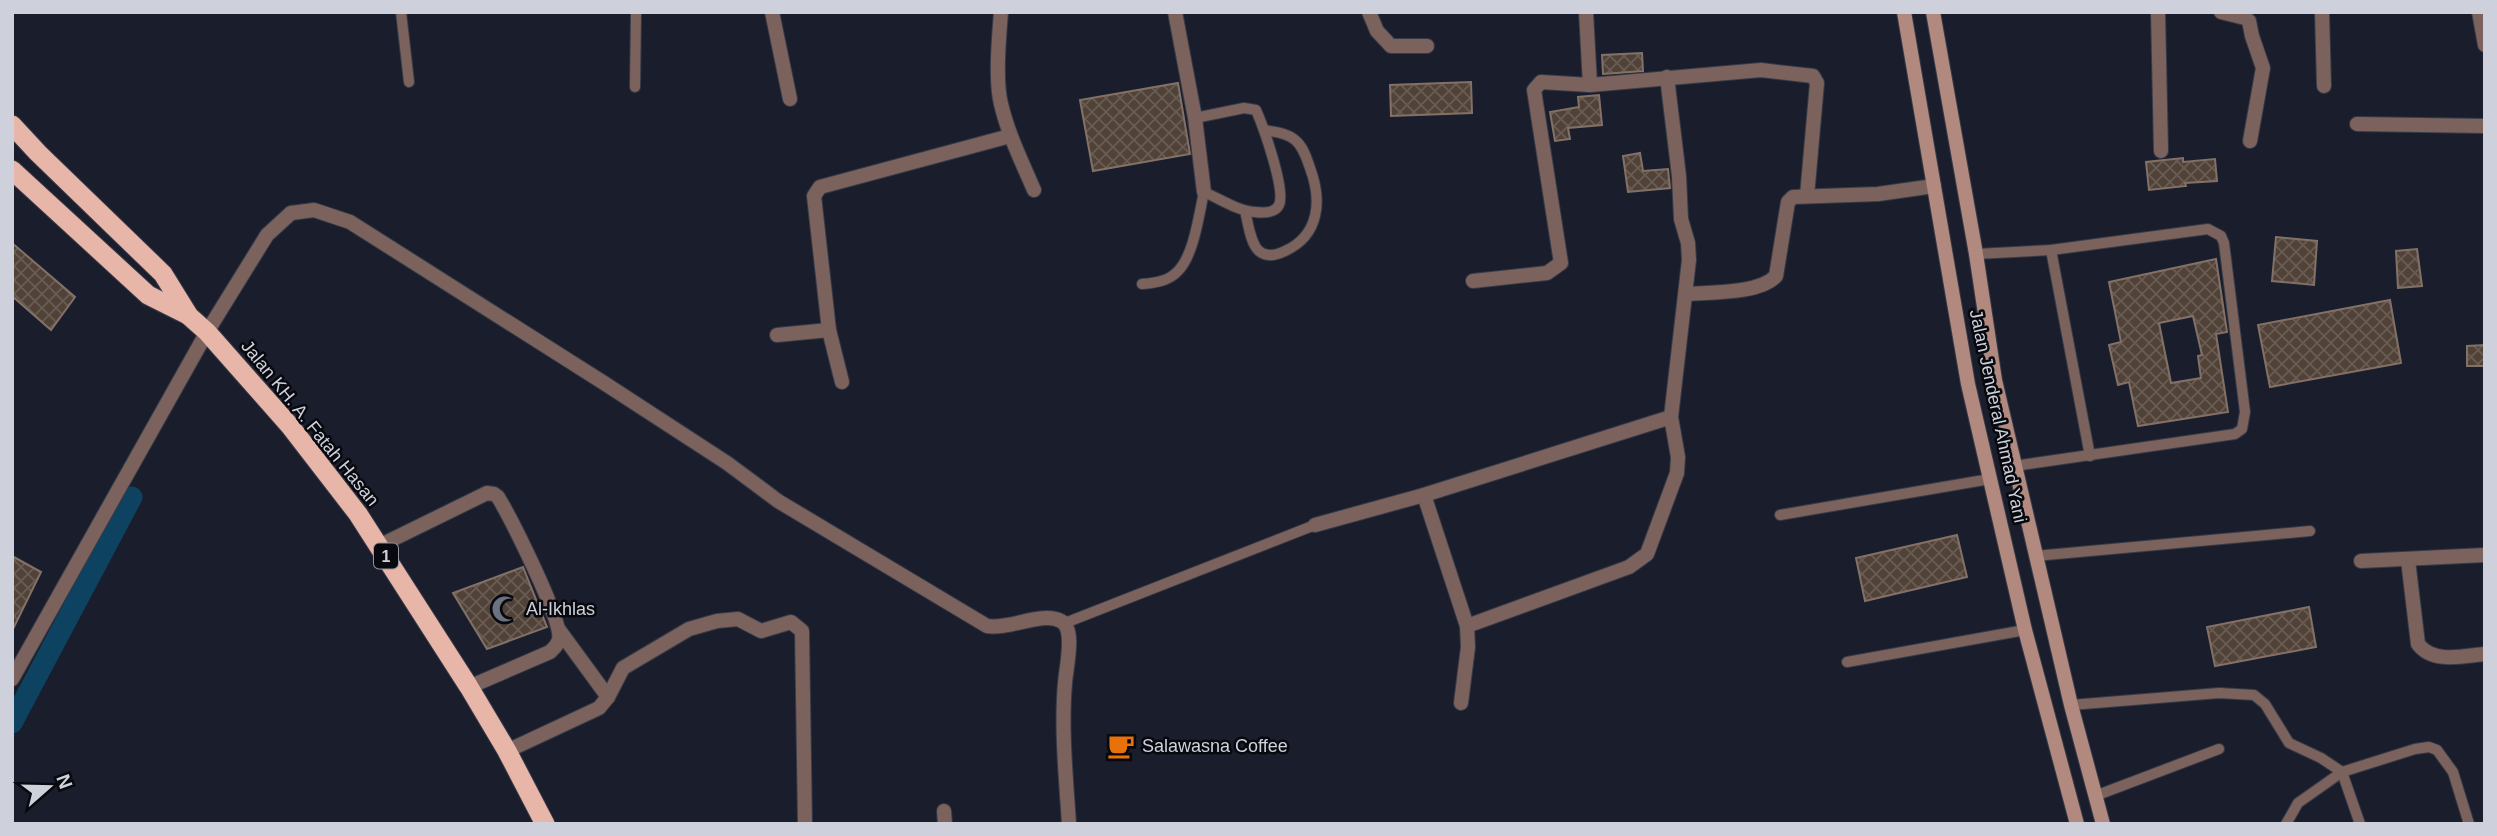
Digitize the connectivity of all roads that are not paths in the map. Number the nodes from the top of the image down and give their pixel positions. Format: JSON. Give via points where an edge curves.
{"nodes":[{"id":1,"x":401,"y":12,"type":"edge"},
{"id":2,"x":636,"y":12,"type":"edge"},
{"id":3,"x":772,"y":12,"type":"edge"},
{"id":4,"x":1001,"y":12,"type":"edge"},
{"id":5,"x":1175,"y":12,"type":"edge"},
{"id":6,"x":1369,"y":12,"type":"edge"},
{"id":7,"x":1586,"y":12,"type":"edge"},
{"id":8,"x":1904,"y":12,"type":"edge"},
{"id":9,"x":1933,"y":12,"type":"edge"},
{"id":10,"x":2158,"y":12,"type":"edge"},
{"id":11,"x":2221,"y":12,"type":"edge"},
{"id":12,"x":2322,"y":12,"type":"edge"},
{"id":13,"x":2479,"y":12,"type":"edge"},
{"id":14,"x":2485,"y":45,"type":"edge"},
{"id":15,"x":1427,"y":46,"type":"dead end"},
{"id":16,"x":1667,"y":78,"type":"junction"},
{"id":17,"x":409,"y":82,"type":"dead end"},
{"id":18,"x":1590,"y":85,"type":"junction"},
{"id":19,"x":2324,"y":86,"type":"dead end"},
{"id":20,"x":635,"y":87,"type":"dead end"},
{"id":21,"x":789,"y":99,"type":"dead end"},
{"id":22,"x":1195,"y":117,"type":"junction"},
{"id":23,"x":2357,"y":124,"type":"dead end"},
{"id":24,"x":12,"y":125,"type":"edge"},
{"id":25,"x":2485,"y":126,"type":"edge"},
{"id":26,"x":1265,"y":130,"type":"junction"},
{"id":27,"x":1010,"y":135,"type":"junction"},
{"id":28,"x":2250,"y":141,"type":"dead end"},
{"id":29,"x":2161,"y":151,"type":"dead end"},
{"id":30,"x":12,"y":170,"type":"edge"},
{"id":31,"x":1934,"y":186,"type":"junction"},
{"id":32,"x":1034,"y":190,"type":"dead end"},
{"id":33,"x":1204,"y":192,"type":"junction"},
{"id":34,"x":1807,"y":196,"type":"junction"},
{"id":35,"x":1245,"y":211,"type":"junction"},
{"id":36,"x":2051,"y":250,"type":"junction"},
{"id":37,"x":1976,"y":254,"type":"junction"},
{"id":38,"x":1472,"y":281,"type":"dead end"},
{"id":39,"x":1142,"y":284,"type":"dead end"},
{"id":40,"x":1686,"y":294,"type":"junction"},
{"id":41,"x":189,"y":316,"type":"junction"},
{"id":42,"x":829,"y":330,"type":"junction"},
{"id":43,"x":208,"y":332,"type":"junction"},
{"id":44,"x":777,"y":335,"type":"dead end"},
{"id":45,"x":1995,"y":380,"type":"junction"},
{"id":46,"x":842,"y":383,"type":"dead end"},
{"id":47,"x":1968,"y":384,"type":"junction"},
{"id":48,"x":1671,"y":417,"type":"junction"},
{"id":49,"x":2090,"y":456,"type":"junction"},
{"id":50,"x":2014,"y":466,"type":"junction"},
{"id":51,"x":1990,"y":479,"type":"junction"},
{"id":52,"x":1424,"y":495,"type":"junction"},
{"id":53,"x":1780,"y":515,"type":"dead end"},
{"id":54,"x":1315,"y":525,"type":"joint"},
{"id":55,"x":2310,"y":531,"type":"dead end"},
{"id":56,"x":379,"y":546,"type":"junction"},
{"id":57,"x":2485,"y":555,"type":"edge"},
{"id":58,"x":2035,"y":556,"type":"junction"},
{"id":59,"x":2408,"y":560,"type":"junction"},
{"id":60,"x":2361,"y":561,"type":"dead end"},
{"id":61,"x":1065,"y":623,"type":"junction"},
{"id":62,"x":1467,"y":626,"type":"junction"},
{"id":63,"x":559,"y":630,"type":"junction"},
{"id":64,"x":2025,"y":630,"type":"junction"},
{"id":65,"x":2485,"y":654,"type":"edge"},
{"id":66,"x":1847,"y":662,"type":"dead end"},
{"id":67,"x":12,"y":678,"type":"edge"},
{"id":68,"x":469,"y":687,"type":"junction"},
{"id":69,"x":608,"y":698,"type":"junction"},
{"id":70,"x":1461,"y":704,"type":"dead end"},
{"id":71,"x":2071,"y":705,"type":"junction"},
{"id":72,"x":2218,"y":749,"type":"dead end"},
{"id":73,"x":507,"y":751,"type":"junction"},
{"id":74,"x":2342,"y":772,"type":"junction"},
{"id":75,"x":2095,"y":796,"type":"junction"},
{"id":76,"x":545,"y":824,"type":"edge"},
{"id":77,"x":806,"y":824,"type":"edge"},
{"id":78,"x":1069,"y":824,"type":"edge"},
{"id":79,"x":2077,"y":824,"type":"edge"},
{"id":80,"x":2103,"y":824,"type":"edge"},
{"id":81,"x":2286,"y":824,"type":"edge"},
{"id":82,"x":2360,"y":824,"type":"edge"},
{"id":83,"x":2469,"y":824,"type":"edge"}],
"edges":[{"from":1,"to":17,"type":"lane"},
{"from":2,"to":20,"type":"lane"},
{"from":3,"to":21,"type":"street"},
{"from":4,"to":27,"type":"street","via":[[1000,101]]},
{"from":5,"to":22,"type":"street"},
{"from":6,"to":15,"type":"street","via":[[1377,31],[1391,46]]},
{"from":7,"to":18,"type":"street"},
{"from":8,"to":31,"type":"main road","name":"Jalan Jenderal Ahmad Yani"},
{"from":9,"to":37,"type":"main road","name":"Jalan Jenderal Ahmad Yani"},
{"from":10,"to":29,"type":"street"},
{"from":11,"to":28,"type":"street","via":[[2249,21],[2263,68]]},
{"from":12,"to":19,"type":"street"},
{"from":13,"to":14,"type":"street"},
{"from":16,"to":18,"type":"street"},
{"from":16,"to":34,"type":"street","via":[[1761,70],[1813,76],[1817,83]]},
{"from":16,"to":40,"type":"street","via":[[1681,219],[1688,243]]},
{"from":18,"to":38,"type":"street","via":[[1546,80],[1534,90],[1560,263],[1547,273]]},
{"from":22,"to":26,"type":"lane","via":[[1256,110]]},
{"from":22,"to":33,"type":"street"},
{"from":23,"to":25,"type":"street"},
{"from":24,"to":41,"type":"highway","name":"Jalan KH. A. Fatah Hasan","number":"1","via":[[163,274]]},
{"from":26,"to":35,"type":"lane","via":[[1280,203],[1269,212]]},
{"from":26,"to":35,"type":"lane","via":[[1296,140],[1313,176],[1318,207],[1300,241],[1268,256],[1258,251]]},
{"from":27,"to":32,"type":"street"},
{"from":27,"to":42,"type":"street","via":[[820,187],[814,196]]},
{"from":30,"to":41,"type":"highway","number":"1","via":[[148,295]]},
{"from":31,"to":34,"type":"street","via":[[1878,194]]},
{"from":31,"to":47,"type":"main road","name":"Jalan Jenderal Ahmad Yani"},
{"from":33,"to":35,"type":"lane"},
{"from":33,"to":39,"type":"lane","via":[[1188,257],[1178,272],[1162,282]]},
{"from":34,"to":40,"type":"street","via":[[1788,202],[1776,276],[1770,282],[1755,288]]},
{"from":36,"to":37,"type":"lane"},
{"from":36,"to":49,"type":"lane"},
{"from":36,"to":49,"type":"lane","via":[[2208,229],[2224,243],[2245,412],[2242,429],[2235,434]]},
{"from":37,"to":45,"type":"main road","name":"Jalan Jenderal Ahmad Yani"},
{"from":40,"to":48,"type":"street"},
{"from":41,"to":43,"type":"highway","name":"Jalan KH. A. Fatah Hasan","number":"1"},
{"from":42,"to":44,"type":"street"},
{"from":42,"to":46,"type":"street"},
{"from":43,"to":56,"type":"highway","name":"Jalan KH. A. Fatah Hasan","number":"1","via":[[290,426]]},
{"from":43,"to":61,"type":"street","via":[[267,235],[291,213],[314,210],[351,222],[802,515],[987,626],[1045,619]]},
{"from":43,"to":67,"type":"street"},
{"from":45,"to":47,"type":"main road"},
{"from":45,"to":50,"type":"main road","name":"Jalan Jenderal Ahmad Yani"},
{"from":47,"to":51,"type":"main road","name":"Jalan Jenderal Ahmad Yani"},
{"from":48,"to":52,"type":"street"},
{"from":48,"to":62,"type":"street","via":[[1677,473],[1647,554],[1629,567]]},
{"from":49,"to":50,"type":"lane"},
{"from":50,"to":58,"type":"main road","name":"Jalan Jenderal Ahmad Yani"},
{"from":51,"to":53,"type":"lane"},
{"from":51,"to":64,"type":"main road","name":"Jalan Jenderal Ahmad Yani"},
{"from":52,"to":54,"type":"street"},
{"from":52,"to":62,"type":"street"},
{"from":54,"to":61,"type":"lane"},
{"from":55,"to":58,"type":"lane"},
{"from":56,"to":63,"type":"street","via":[[487,493],[494,494]]},
{"from":56,"to":68,"type":"highway","name":"Jalan KH. A. Fatah Hasan","number":"1"},
{"from":57,"to":59,"type":"street"},
{"from":58,"to":71,"type":"main road","name":"Jalan Jenderal Ahmad Yani"},
{"from":59,"to":60,"type":"street"},
{"from":59,"to":65,"type":"street","via":[[2418,644],[2424,652],[2439,657]]},
{"from":61,"to":78,"type":"street","via":[[1070,631],[1065,686]]},
{"from":62,"to":70,"type":"street"},
{"from":63,"to":68,"type":"street","via":[[557,645],[550,652]]},
{"from":63,"to":69,"type":"street"},
{"from":64,"to":66,"type":"lane"},
{"from":64,"to":79,"type":"main road","name":"Jalan Jenderal Ahmad Yani"},
{"from":68,"to":73,"type":"highway","name":"Jalan KH. A. Fatah Hasan","number":"1"},
{"from":69,"to":73,"type":"street","via":[[598,708]]},
{"from":69,"to":77,"type":"street","via":[[623,668],[689,629],[738,619],[761,631],[792,622],[802,631]]},
{"from":71,"to":74,"type":"lane","via":[[2218,693],[2255,695],[2289,743]]},
{"from":71,"to":75,"type":"main road","name":"Jalan Jenderal Ahmad Yani"},
{"from":72,"to":75,"type":"lane"},
{"from":73,"to":76,"type":"highway","name":"Jalan KH. A. Fatah Hasan","number":"1"},
{"from":74,"to":81,"type":"lane","via":[[2298,803]]},
{"from":74,"to":82,"type":"lane"},
{"from":74,"to":83,"type":"lane","via":[[2415,749],[2437,750],[2453,772]]},
{"from":75,"to":80,"type":"main road","name":"Jalan Jenderal Ahmad Yani"}]}
